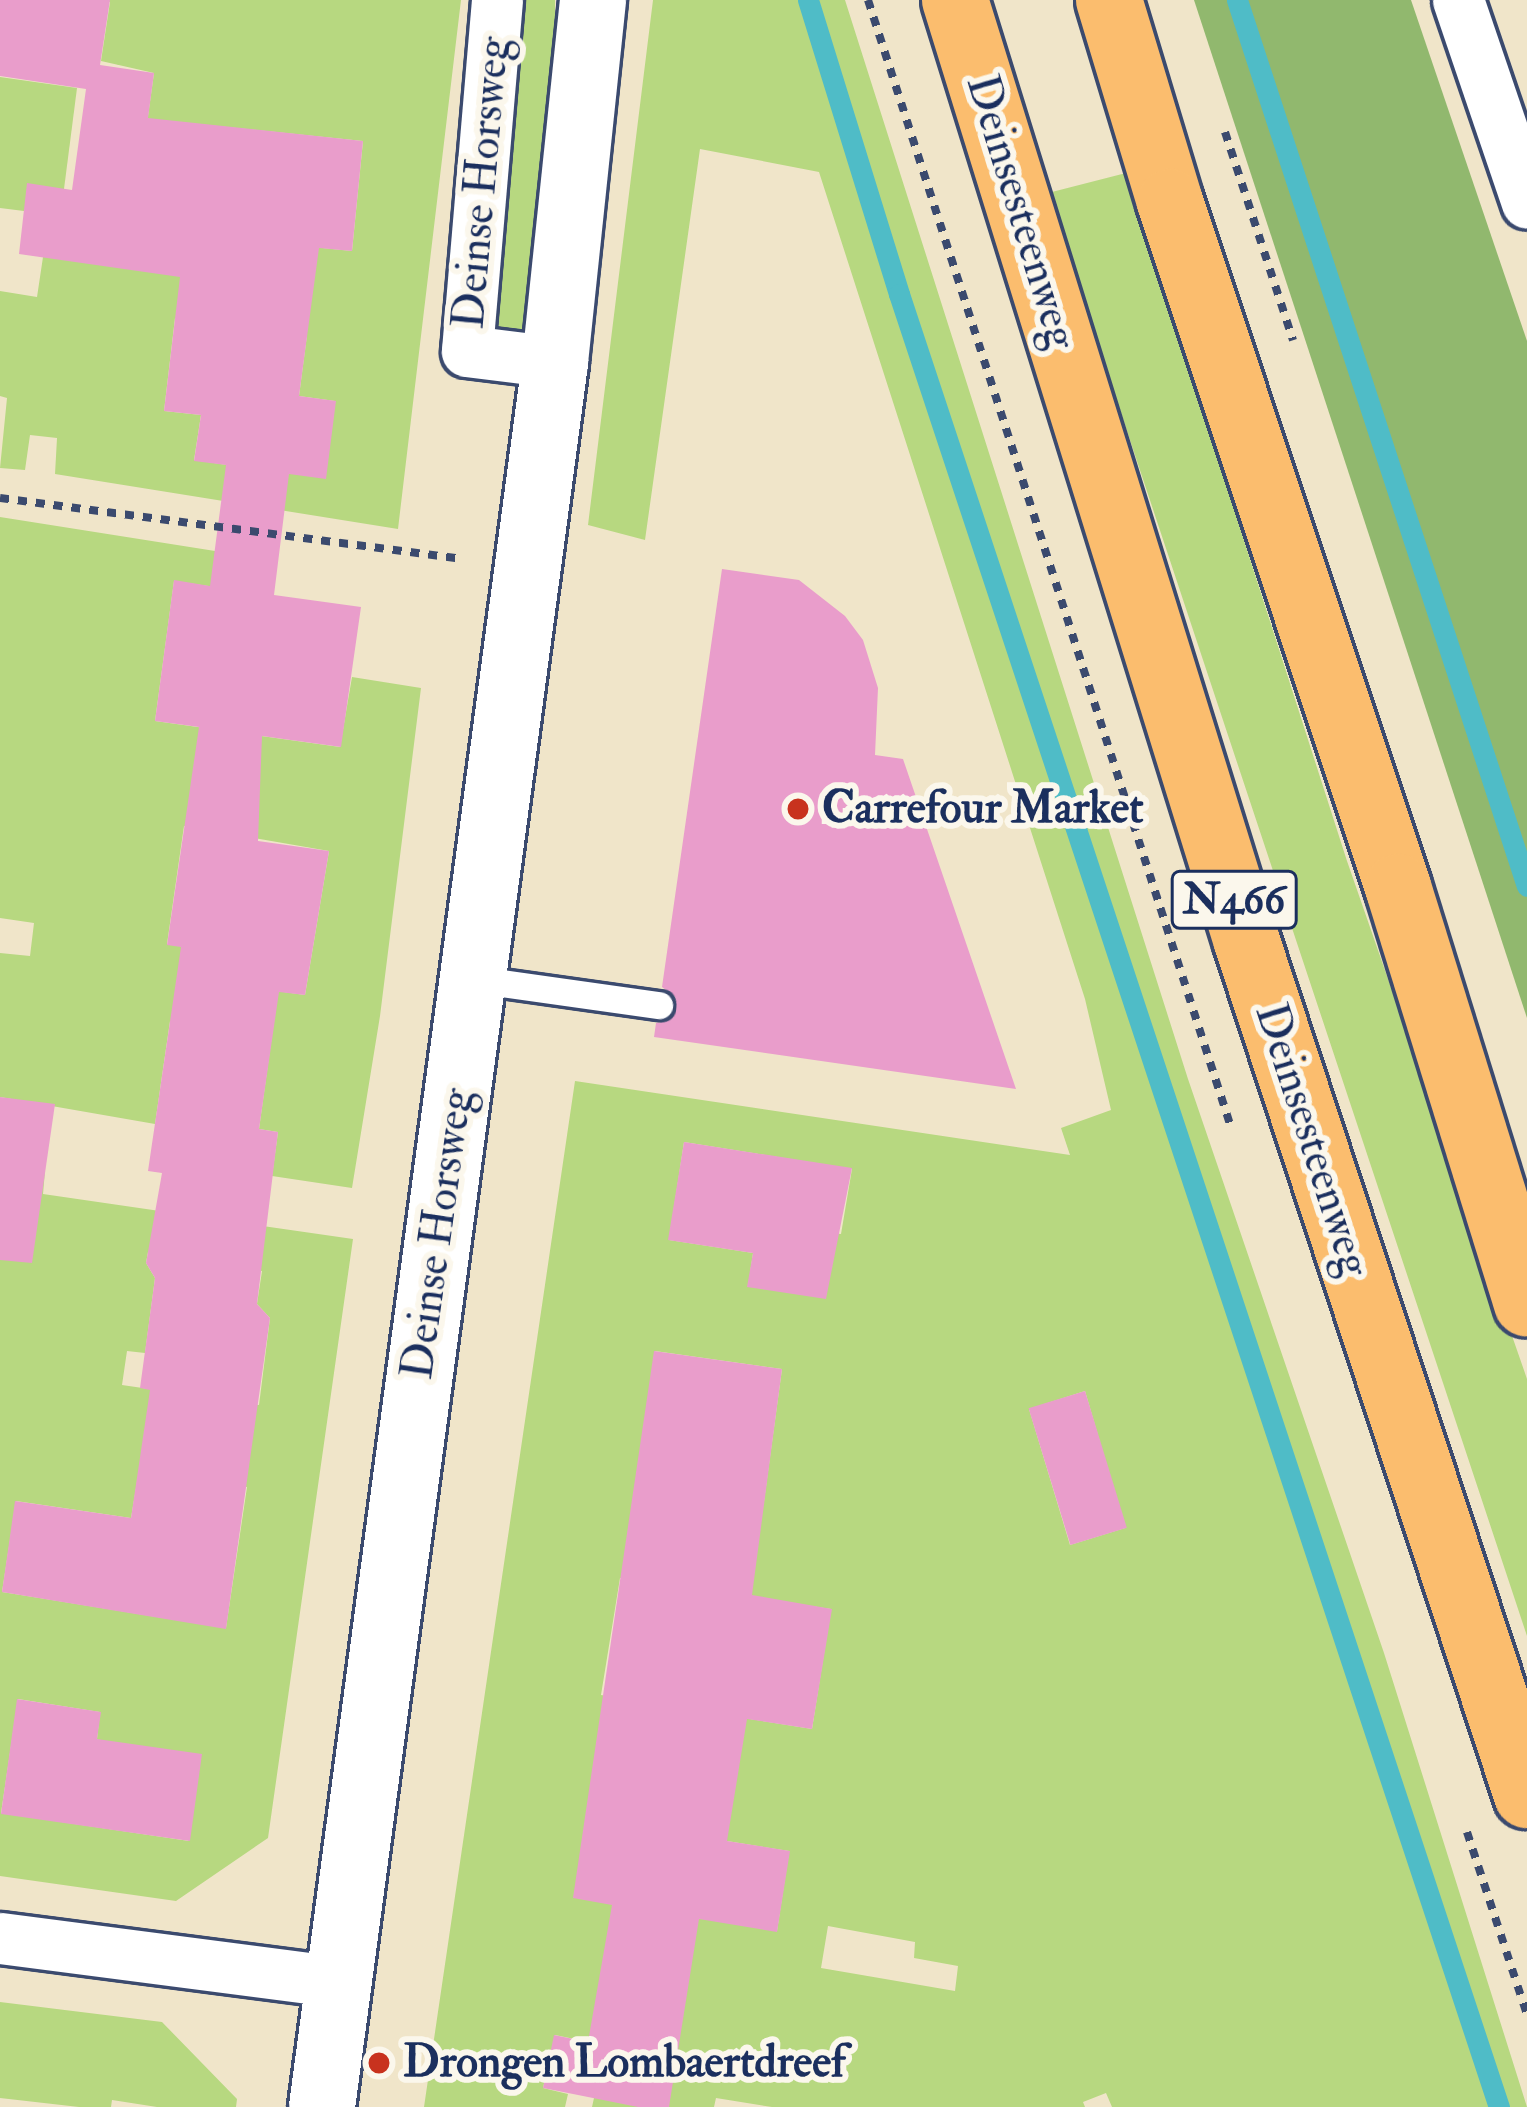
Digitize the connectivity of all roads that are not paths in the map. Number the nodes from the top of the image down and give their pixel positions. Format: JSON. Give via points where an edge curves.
{"nodes":[{"id":1,"x":497,"y":0,"type":"edge"},
{"id":2,"x":593,"y":0,"type":"edge"},
{"id":3,"x":956,"y":0,"type":"edge"},
{"id":4,"x":1109,"y":0,"type":"edge"},
{"id":5,"x":1458,"y":0,"type":"edge"},
{"id":6,"x":1527,"y":203,"type":"edge"},
{"id":7,"x":555,"y":362,"type":"junction"},
{"id":8,"x":472,"y":979,"type":"junction"},
{"id":9,"x":659,"y":1005,"type":"dead end"},
{"id":10,"x":1527,"y":1304,"type":"edge"},
{"id":11,"x":1527,"y":1795,"type":"edge"},
{"id":12,"x":0,"y":1938,"type":"edge"},
{"id":13,"x":337,"y":1982,"type":"junction"},
{"id":14,"x":322,"y":2107,"type":"edge"}],
"edges":[{"from":1,"to":7,"type":"street","name":"Deinse Horsweg","via":[[467,351]]},
{"from":2,"to":7,"type":"street","name":"Deinse Horsweg"},
{"from":3,"to":11,"type":"highway","name":"Deinsesteenweg","number":"N466","via":[[1247,943]]},
{"from":4,"to":10,"type":"highway"},
{"from":5,"to":6,"type":"street"},
{"from":7,"to":8,"type":"street","name":"Deinse Horsweg"},
{"from":8,"to":9,"type":"lane"},
{"from":8,"to":13,"type":"street","name":"Deinse Horsweg"},
{"from":12,"to":13,"type":"street"},
{"from":13,"to":14,"type":"street","name":"Deinse Horsweg"}]}
